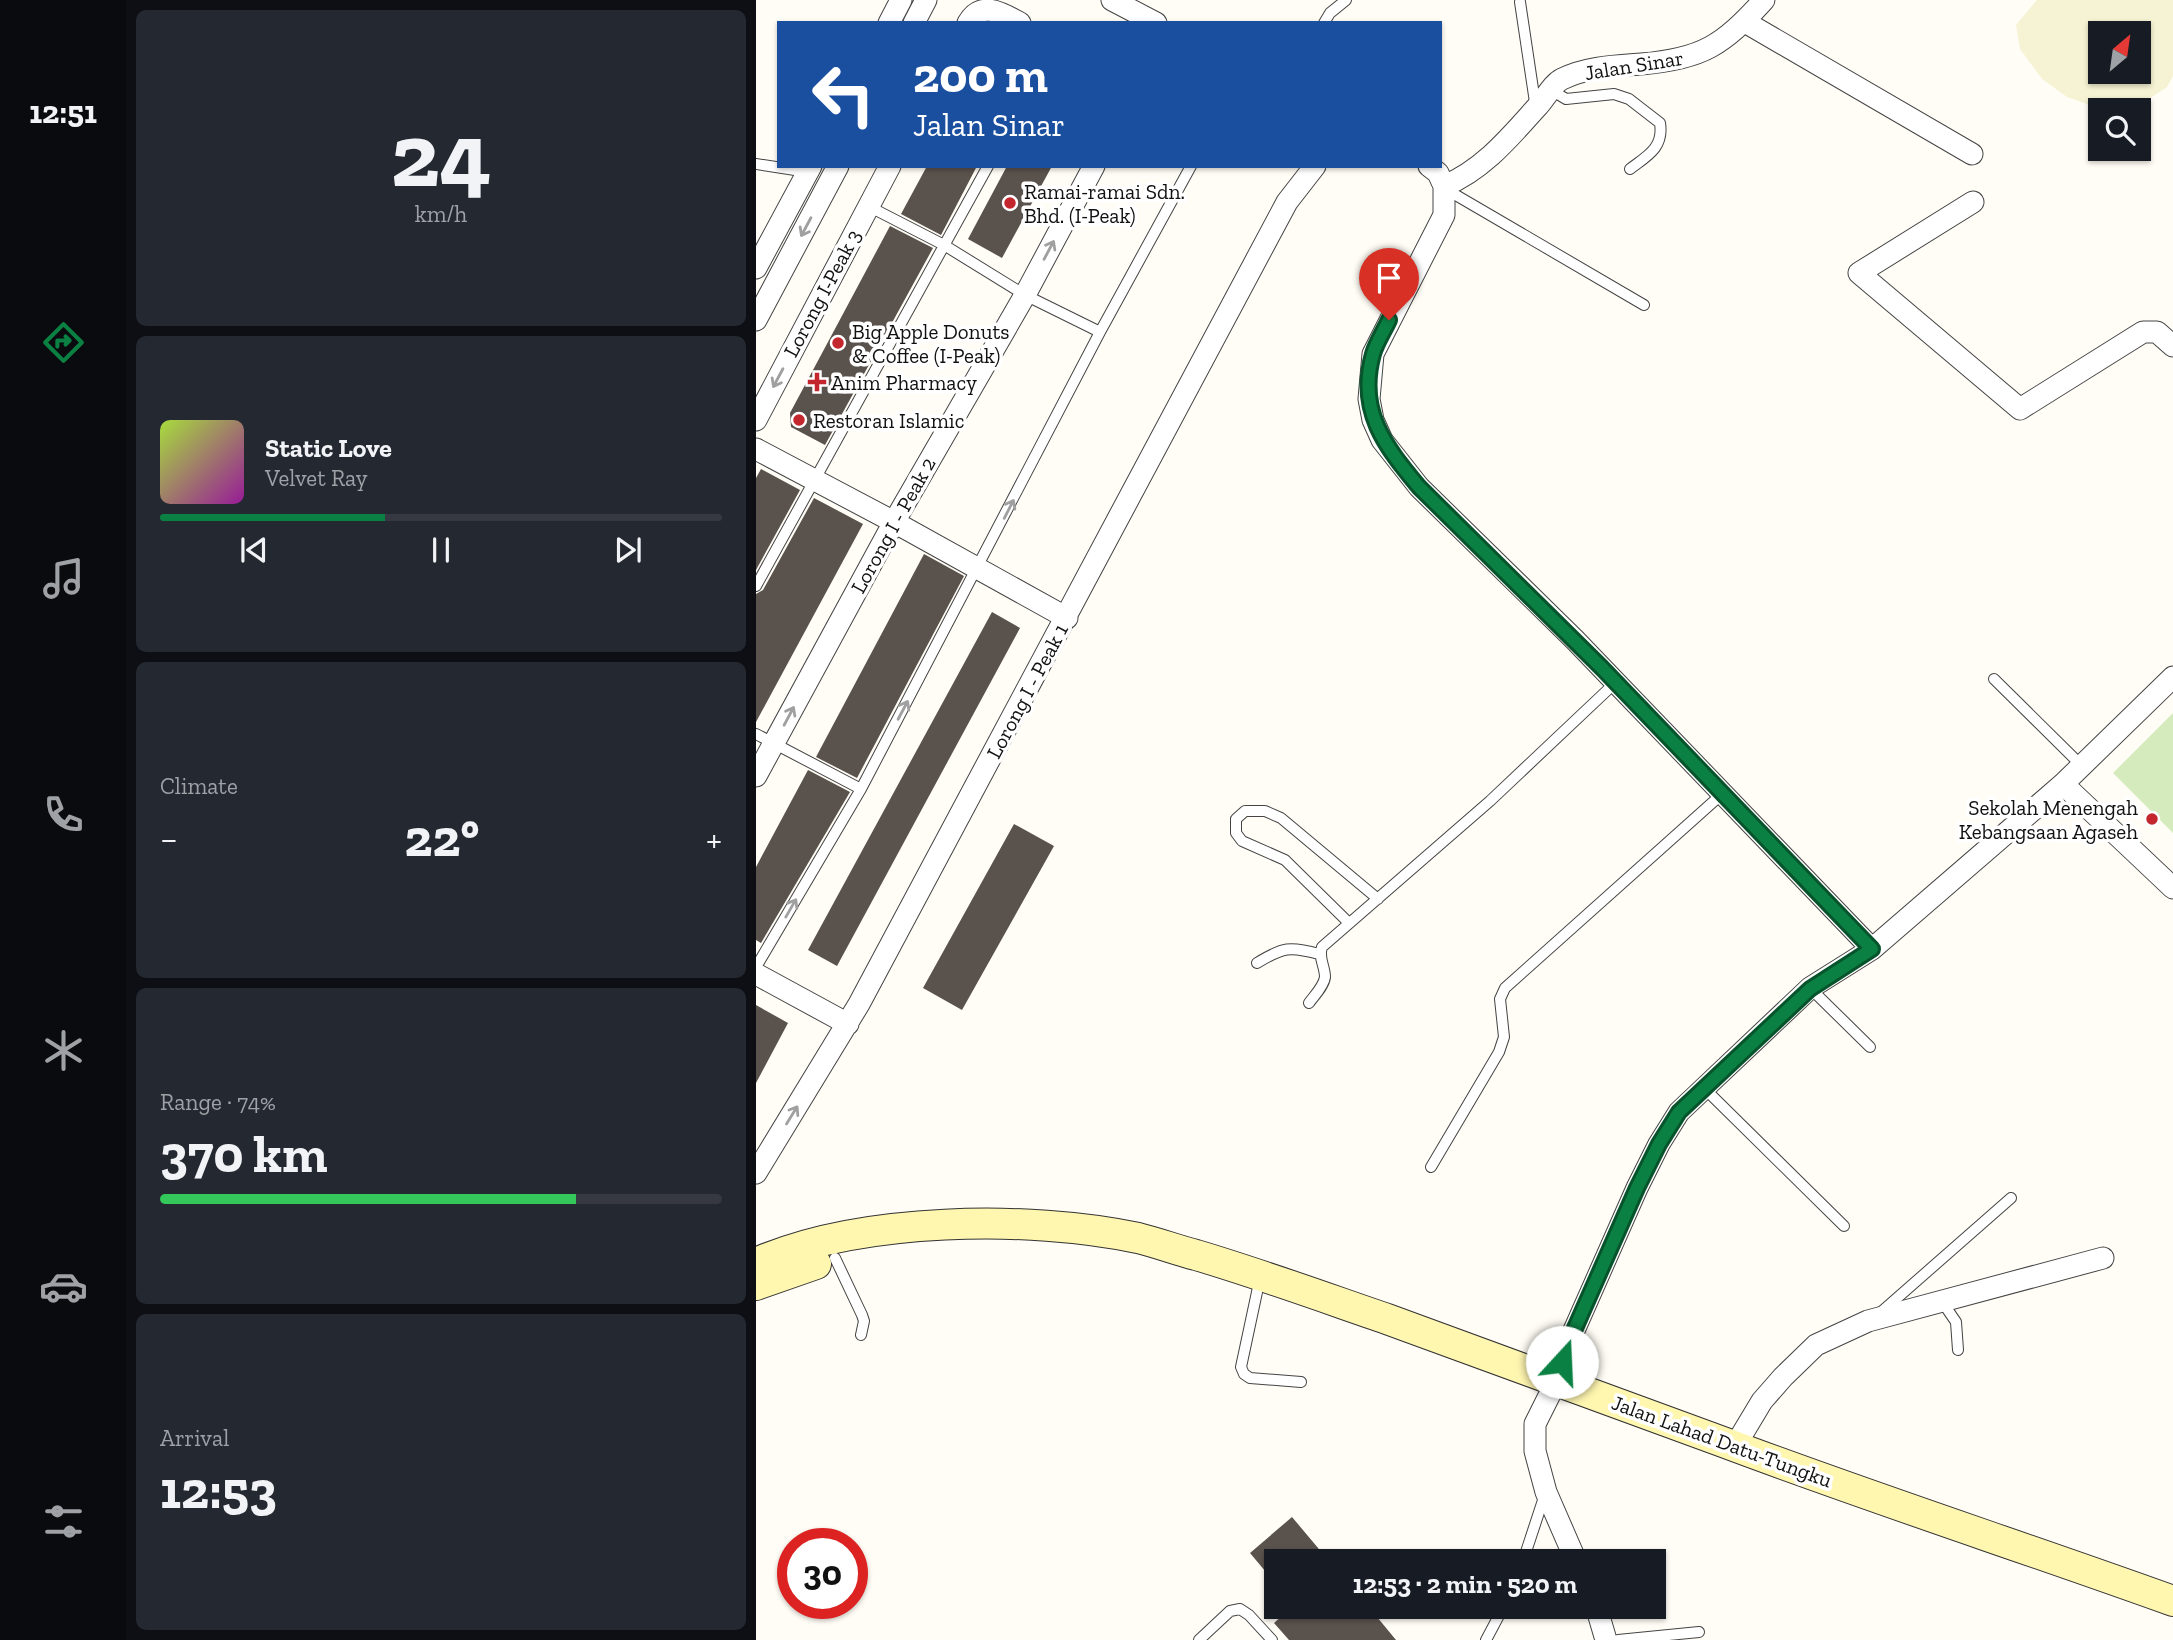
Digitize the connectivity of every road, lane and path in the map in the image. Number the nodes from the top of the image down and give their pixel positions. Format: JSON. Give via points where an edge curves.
{"nodes":[{"id":1,"x":901,"y":0,"type":"edge"},
{"id":2,"x":926,"y":0,"type":"edge"},
{"id":3,"x":1346,"y":0,"type":"edge"},
{"id":4,"x":1764,"y":0,"type":"edge"},
{"id":5,"x":1520,"y":2,"type":"dead end"},
{"id":6,"x":1124,"y":3,"type":"edge"},
{"id":7,"x":970,"y":19,"type":"edge"},
{"id":8,"x":890,"y":21,"type":"edge"},
{"id":9,"x":915,"y":21,"type":"edge"},
{"id":10,"x":1016,"y":21,"type":"edge"},
{"id":11,"x":1153,"y":21,"type":"edge"},
{"id":12,"x":1325,"y":21,"type":"edge"},
{"id":13,"x":1745,"y":22,"type":"junction"},
{"id":14,"x":1551,"y":90,"type":"junction"},
{"id":15,"x":1535,"y":109,"type":"junction"},
{"id":16,"x":1972,"y":154,"type":"dead end"},
{"id":17,"x":756,"y":164,"type":"edge"},
{"id":18,"x":777,"y":166,"type":"edge"},
{"id":19,"x":837,"y":168,"type":"edge"},
{"id":20,"x":889,"y":168,"type":"edge"},
{"id":21,"x":987,"y":168,"type":"edge"},
{"id":22,"x":1093,"y":168,"type":"edge"},
{"id":23,"x":1190,"y":168,"type":"edge"},
{"id":24,"x":1296,"y":168,"type":"edge"},
{"id":25,"x":1313,"y":168,"type":"edge"},
{"id":26,"x":1432,"y":168,"type":"edge"},
{"id":27,"x":810,"y":169,"type":"edge"},
{"id":28,"x":1630,"y":169,"type":"dead end"},
{"id":29,"x":1444,"y":186,"type":"junction"},
{"id":30,"x":1287,"y":202,"type":"junction"},
{"id":31,"x":1973,"y":202,"type":"dead end"},
{"id":32,"x":868,"y":206,"type":"junction"},
{"id":33,"x":944,"y":245,"type":"junction"},
{"id":34,"x":756,"y":268,"type":"edge"},
{"id":35,"x":1025,"y":295,"type":"junction"},
{"id":36,"x":1644,"y":306,"type":"dead end"},
{"id":37,"x":756,"y":320,"type":"edge"},
{"id":38,"x":1100,"y":332,"type":"junction"},
{"id":39,"x":2173,"y":346,"type":"edge"},
{"id":40,"x":756,"y":420,"type":"edge"},
{"id":41,"x":756,"y":449,"type":"edge"},
{"id":42,"x":815,"y":479,"type":"junction"},
{"id":43,"x":894,"y":522,"type":"junction"},
{"id":44,"x":978,"y":568,"type":"junction"},
{"id":45,"x":756,"y":586,"type":"edge"},
{"id":46,"x":1067,"y":618,"type":"junction"},
{"id":47,"x":2173,"y":677,"type":"edge"},
{"id":48,"x":1994,"y":679,"type":"dead end"},
{"id":49,"x":1616,"y":682,"type":"junction"},
{"id":50,"x":765,"y":739,"type":"edge"},
{"id":51,"x":2081,"y":765,"type":"junction"},
{"id":52,"x":756,"y":776,"type":"edge"},
{"id":53,"x":2063,"y":784,"type":"junction"},
{"id":54,"x":860,"y":789,"type":"junction"},
{"id":55,"x":1722,"y":794,"type":"junction"},
{"id":56,"x":2173,"y":888,"type":"edge"},
{"id":57,"x":1378,"y":899,"type":"junction"},
{"id":58,"x":1349,"y":923,"type":"junction"},
{"id":59,"x":1872,"y":949,"type":"junction"},
{"id":60,"x":1319,"y":954,"type":"junction"},
{"id":61,"x":1257,"y":963,"type":"dead end"},
{"id":62,"x":756,"y":967,"type":"edge"},
{"id":63,"x":756,"y":974,"type":"edge"},
{"id":64,"x":1810,"y":989,"type":"junction"},
{"id":65,"x":1309,"y":1003,"type":"dead end"},
{"id":66,"x":848,"y":1024,"type":"junction"},
{"id":67,"x":1870,"y":1047,"type":"dead end"},
{"id":68,"x":1703,"y":1087,"type":"junction"},
{"id":69,"x":1431,"y":1167,"type":"dead end"},
{"id":70,"x":756,"y":1173,"type":"edge"},
{"id":71,"x":2011,"y":1198,"type":"dead end"},
{"id":72,"x":1026,"y":1226,"type":"junction"},
{"id":73,"x":1844,"y":1226,"type":"dead end"},
{"id":74,"x":835,"y":1258,"type":"junction"},
{"id":75,"x":2103,"y":1258,"type":"dead end"},
{"id":76,"x":756,"y":1263,"type":"edge"},
{"id":77,"x":1261,"y":1276,"type":"junction"},
{"id":78,"x":756,"y":1285,"type":"edge"},
{"id":79,"x":1941,"y":1300,"type":"junction"},
{"id":80,"x":1873,"y":1320,"type":"junction"},
{"id":81,"x":861,"y":1335,"type":"dead end"},
{"id":82,"x":1958,"y":1350,"type":"dead end"},
{"id":83,"x":1557,"y":1380,"type":"junction"},
{"id":84,"x":1301,"y":1382,"type":"dead end"},
{"id":85,"x":1735,"y":1446,"type":"junction"},
{"id":86,"x":1546,"y":1492,"type":"junction"},
{"id":87,"x":1527,"y":1549,"type":"edge"},
{"id":88,"x":1571,"y":1549,"type":"edge"},
{"id":89,"x":2173,"y":1601,"type":"edge"},
{"id":90,"x":1497,"y":1619,"type":"edge"},
{"id":91,"x":1600,"y":1619,"type":"edge"},
{"id":92,"x":1699,"y":1632,"type":"dead end"},
{"id":93,"x":1199,"y":1640,"type":"edge"},
{"id":94,"x":1272,"y":1640,"type":"edge"},
{"id":95,"x":1486,"y":1640,"type":"edge"},
{"id":96,"x":1606,"y":1640,"type":"edge"},
{"id":97,"x":1618,"y":1640,"type":"edge"}],
"edges":[{"from":1,"to":8,"type":"street"},
{"from":2,"to":9,"type":"street"},
{"from":3,"to":12,"type":"lane"},
{"from":4,"to":13,"type":"street","name":"Jalan Sinar"},
{"from":5,"to":15,"type":"lane"},
{"from":6,"to":11,"type":"street"},
{"from":7,"to":10,"type":"street","via":[[988,8]]},
{"from":13,"to":14,"type":"street","name":"Jalan Sinar","via":[[1715,46],[1695,55],[1610,66],[1559,80]]},
{"from":13,"to":16,"type":"street"},
{"from":14,"to":15,"type":"street","name":"Jalan Sinar"},
{"from":14,"to":28,"type":"lane","via":[[1566,99],[1614,94],[1629,99],[1660,123],[1662,135],[1653,151]]},
{"from":15,"to":29,"type":"street","name":"Jalan Sinar","via":[[1476,169]]},
{"from":17,"to":18,"type":"lane"},
{"from":19,"to":37,"type":"street","one_way":true},
{"from":20,"to":32,"type":"street","name":"Lorong I-Peak 3"},
{"from":21,"to":33,"type":"lane"},
{"from":35,"to":22,"type":"street","name":"Lorong I - Peak 2","one_way":true},
{"from":23,"to":38,"type":"lane"},
{"from":24,"to":30,"type":"street","name":"Lorong I - Peak 1"},
{"from":25,"to":30,"type":"street","name":"Lorong I - Peak 1"},
{"from":26,"to":29,"type":"street"},
{"from":27,"to":34,"type":"street"},
{"from":29,"to":36,"type":"lane"},
{"from":29,"to":49,"type":"street","via":[[1444,215],[1373,354],[1369,399],[1373,420],[1382,440],[1419,487]]},
{"from":30,"to":46,"type":"street","name":"Lorong I - Peak 1"},
{"from":31,"to":39,"type":"street","via":[[1860,273],[2020,410],[2143,332],[2157,332]]},
{"from":32,"to":33,"type":"lane"},
{"from":32,"to":40,"type":"street","name":"Lorong I-Peak 3","one_way":true},
{"from":33,"to":35,"type":"lane"},
{"from":33,"to":42,"type":"lane"},
{"from":35,"to":38,"type":"lane"},
{"from":35,"to":43,"type":"street","name":"Lorong I - Peak 2"},
{"from":44,"to":38,"type":"lane","one_way":true},
{"from":41,"to":42,"type":"street"},
{"from":42,"to":43,"type":"street"},
{"from":42,"to":45,"type":"lane"},
{"from":43,"to":44,"type":"street"},
{"from":50,"to":43,"type":"street","name":"Lorong I - Peak 2","one_way":true},
{"from":44,"to":46,"type":"street"},
{"from":54,"to":44,"type":"lane","one_way":true},
{"from":46,"to":66,"type":"street","name":"Lorong I - Peak 1"},
{"from":47,"to":51,"type":"street"},
{"from":48,"to":51,"type":"lane"},
{"from":49,"to":55,"type":"street"},
{"from":49,"to":57,"type":"lane"},
{"from":50,"to":52,"type":"street","name":"Lorong I - Peak 2"},
{"from":50,"to":54,"type":"lane"},
{"from":51,"to":53,"type":"street"},
{"from":53,"to":56,"type":"street"},
{"from":53,"to":59,"type":"street"},
{"from":62,"to":54,"type":"lane","one_way":true},
{"from":55,"to":59,"type":"street"},
{"from":55,"to":69,"type":"lane","via":[[1505,988],[1500,999],[1504,1037],[1499,1052]]},
{"from":57,"to":58,"type":"lane"},
{"from":57,"to":58,"type":"lane","via":[[1281,818],[1265,811],[1245,811],[1236,819],[1236,833],[1242,841],[1285,860]]},
{"from":58,"to":60,"type":"lane"},
{"from":59,"to":64,"type":"street"},
{"from":60,"to":61,"type":"lane","via":[[1295,947],[1278,950]]},
{"from":60,"to":65,"type":"lane","via":[[1325,976]]},
{"from":63,"to":66,"type":"street"},
{"from":64,"to":67,"type":"lane"},
{"from":64,"to":68,"type":"street"},
{"from":70,"to":66,"type":"street","name":"Lorong I - Peak 1","one_way":true},
{"from":68,"to":73,"type":"lane"},
{"from":68,"to":83,"type":"street","via":[[1679,1112],[1648,1166],[1568,1344]]},
{"from":71,"to":80,"type":"lane"},
{"from":72,"to":74,"type":"main road","name":"Jalan Lahad Datu-Tungku","via":[[937,1237]]},
{"from":72,"to":76,"type":"main road","name":"Jalan Lahad Datu-Tungku","via":[[985,1223],[886,1230],[827,1241]]},
{"from":72,"to":77,"type":"main road","name":"Jalan Lahad Datu-Tungku","via":[[1139,1238]]},
{"from":74,"to":78,"type":"main road","name":"Jalan Lahad Datu-Tungku"},
{"from":74,"to":81,"type":"lane","via":[[862,1315]]},
{"from":75,"to":79,"type":"street"},
{"from":77,"to":83,"type":"main road","name":"Jalan Lahad Datu-Tungku"},
{"from":77,"to":84,"type":"lane","via":[[1241,1367],[1250,1378]]},
{"from":79,"to":80,"type":"street"},
{"from":79,"to":82,"type":"lane","via":[[1956,1322]]},
{"from":80,"to":85,"type":"street","via":[[1816,1345],[1762,1401]]},
{"from":83,"to":85,"type":"main road","name":"Jalan Lahad Datu-Tungku"},
{"from":83,"to":86,"type":"street","via":[[1535,1424],[1535,1451]]},
{"from":85,"to":89,"type":"main road","name":"Jalan Lahad Datu-Tungku"},
{"from":86,"to":87,"type":"lane"},
{"from":86,"to":88,"type":"street"},
{"from":90,"to":95,"type":"lane"},
{"from":91,"to":96,"type":"street"},
{"from":92,"to":97,"type":"lane"},
{"from":93,"to":94,"type":"lane","via":[[1230,1611],[1240,1609]]}]}
